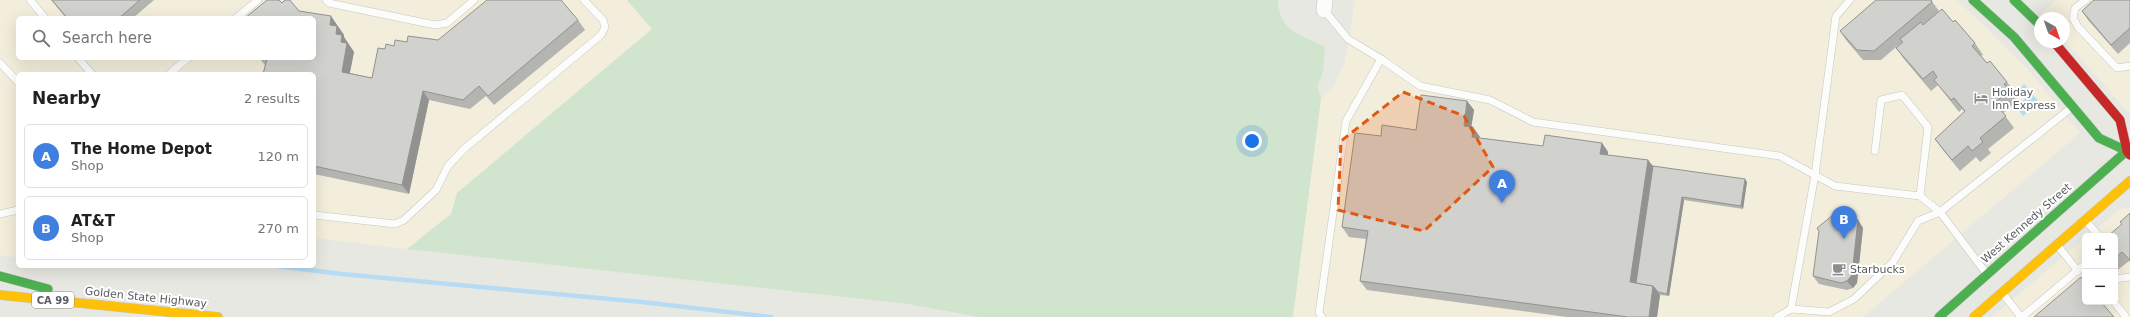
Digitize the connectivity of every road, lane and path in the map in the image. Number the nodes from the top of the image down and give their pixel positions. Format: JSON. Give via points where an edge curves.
{"nodes":[{"id":1,"x":30,"y":0,"type":"edge"},
{"id":2,"x":258,"y":0,"type":"edge"},
{"id":3,"x":326,"y":0,"type":"edge"},
{"id":4,"x":474,"y":0,"type":"edge"},
{"id":5,"x":584,"y":0,"type":"edge"},
{"id":6,"x":1850,"y":0,"type":"edge"},
{"id":7,"x":1973,"y":0,"type":"edge"},
{"id":8,"x":2086,"y":0,"type":"edge"},
{"id":9,"x":2002,"y":3,"type":"dead end"},
{"id":10,"x":1324,"y":5,"type":"edge"},
{"id":11,"x":2022,"y":5,"type":"edge"},
{"id":12,"x":43,"y":16,"type":"edge"},
{"id":13,"x":238,"y":16,"type":"edge"},
{"id":14,"x":2034,"y":18,"type":"edge"},
{"id":15,"x":2059,"y":48,"type":"edge"},
{"id":16,"x":1381,"y":59,"type":"junction"},
{"id":17,"x":80,"y":60,"type":"edge"},
{"id":18,"x":186,"y":60,"type":"edge"},
{"id":19,"x":0,"y":63,"type":"edge"},
{"id":20,"x":2130,"y":66,"type":"edge"},
{"id":21,"x":90,"y":72,"type":"edge"},
{"id":22,"x":171,"y":72,"type":"edge"},
{"id":23,"x":16,"y":80,"type":"edge"},
{"id":24,"x":2073,"y":107,"type":"junction"},
{"id":25,"x":1875,"y":151,"type":"dead end"},
{"id":26,"x":2129,"y":151,"type":"edge"},
{"id":27,"x":1815,"y":175,"type":"junction"},
{"id":28,"x":2130,"y":181,"type":"edge"},
{"id":29,"x":1920,"y":196,"type":"junction"},
{"id":30,"x":16,"y":210,"type":"edge"},
{"id":31,"x":1940,"y":212,"type":"junction"},
{"id":32,"x":0,"y":214,"type":"edge"},
{"id":33,"x":316,"y":215,"type":"edge"},
{"id":34,"x":2086,"y":220,"type":"junction"},
{"id":35,"x":2097,"y":233,"type":"edge"},
{"id":36,"x":2058,"y":246,"type":"junction"},
{"id":37,"x":2082,"y":266,"type":"edge"},
{"id":38,"x":2082,"y":268,"type":"edge"},
{"id":39,"x":1986,"y":273,"type":"junction"},
{"id":40,"x":0,"y":276,"type":"edge"},
{"id":41,"x":2130,"y":277,"type":"edge"},
{"id":42,"x":2118,"y":279,"type":"edge"},
{"id":43,"x":1998,"y":287,"type":"junction"},
{"id":44,"x":0,"y":295,"type":"edge"},
{"id":45,"x":107,"y":304,"type":"junction"},
{"id":46,"x":2116,"y":305,"type":"edge"},
{"id":47,"x":1791,"y":309,"type":"junction"},
{"id":48,"x":218,"y":317,"type":"edge"},
{"id":49,"x":1322,"y":317,"type":"edge"},
{"id":50,"x":1777,"y":317,"type":"edge"},
{"id":51,"x":1939,"y":317,"type":"edge"},
{"id":52,"x":1974,"y":317,"type":"edge"},
{"id":53,"x":2022,"y":317,"type":"edge"},
{"id":54,"x":2126,"y":317,"type":"edge"}],
"edges":[{"from":1,"to":12,"type":"lane"},
{"from":2,"to":13,"type":"lane"},
{"from":3,"to":4,"type":"lane","via":[[329,3],[435,25],[447,23]]},
{"from":5,"to":33,"type":"lane","via":[[603,20],[605,27],[601,35],[464,149],[448,166],[436,190],[404,220],[395,224]]},
{"from":6,"to":27,"type":"lane","via":[[1836,16]]},
{"from":7,"to":24,"type":"main road","via":[[2014,37]]},
{"from":8,"to":20,"type":"lane","via":[[2075,8],[2073,18],[2078,27],[2117,68]]},
{"from":9,"to":11,"type":"main road"},
{"from":10,"to":16,"type":"lane","via":[[1348,39]]},
{"from":11,"to":14,"type":"main road"},
{"from":15,"to":26,"type":"main road","via":[[2120,120]]},
{"from":16,"to":27,"type":"lane","via":[[1420,86],[1490,100],[1533,122],[1780,156]]},
{"from":16,"to":49,"type":"lane","via":[[1346,121],[1319,313]]},
{"from":17,"to":21,"type":"lane"},
{"from":18,"to":22,"type":"lane"},
{"from":19,"to":23,"type":"lane"},
{"from":24,"to":26,"type":"main road","via":[[2099,138]]},
{"from":24,"to":31,"type":"lane"},
{"from":25,"to":29,"type":"lane","via":[[1881,100],[1902,95],[1928,127]]},
{"from":26,"to":39,"type":"main road","name":"West Kennedy Street"},
{"from":27,"to":29,"type":"lane","via":[[1835,186]]},
{"from":27,"to":47,"type":"lane"},
{"from":28,"to":34,"type":"main road"},
{"from":29,"to":31,"type":"lane"},
{"from":30,"to":32,"type":"lane"},
{"from":31,"to":39,"type":"lane"},
{"from":31,"to":47,"type":"lane","via":[[1918,221],[1893,262],[1854,299],[1828,312]]},
{"from":34,"to":35,"type":"lane"},
{"from":34,"to":36,"type":"main road"},
{"from":36,"to":37,"type":"lane"},
{"from":36,"to":43,"type":"main road"},
{"from":38,"to":53,"type":"lane"},
{"from":39,"to":43,"type":"main road"},
{"from":39,"to":51,"type":"main road","name":"West Kennedy Street"},
{"from":40,"to":45,"type":"main road"},
{"from":41,"to":42,"type":"lane"},
{"from":43,"to":52,"type":"main road"},
{"from":43,"to":53,"type":"lane"},
{"from":44,"to":45,"type":"main road","name":"Golden State Highway","number":"CA 99"},
{"from":45,"to":48,"type":"main road","name":"Golden State Highway","number":"CA 99"},
{"from":46,"to":54,"type":"lane"},
{"from":47,"to":50,"type":"lane"}]}
